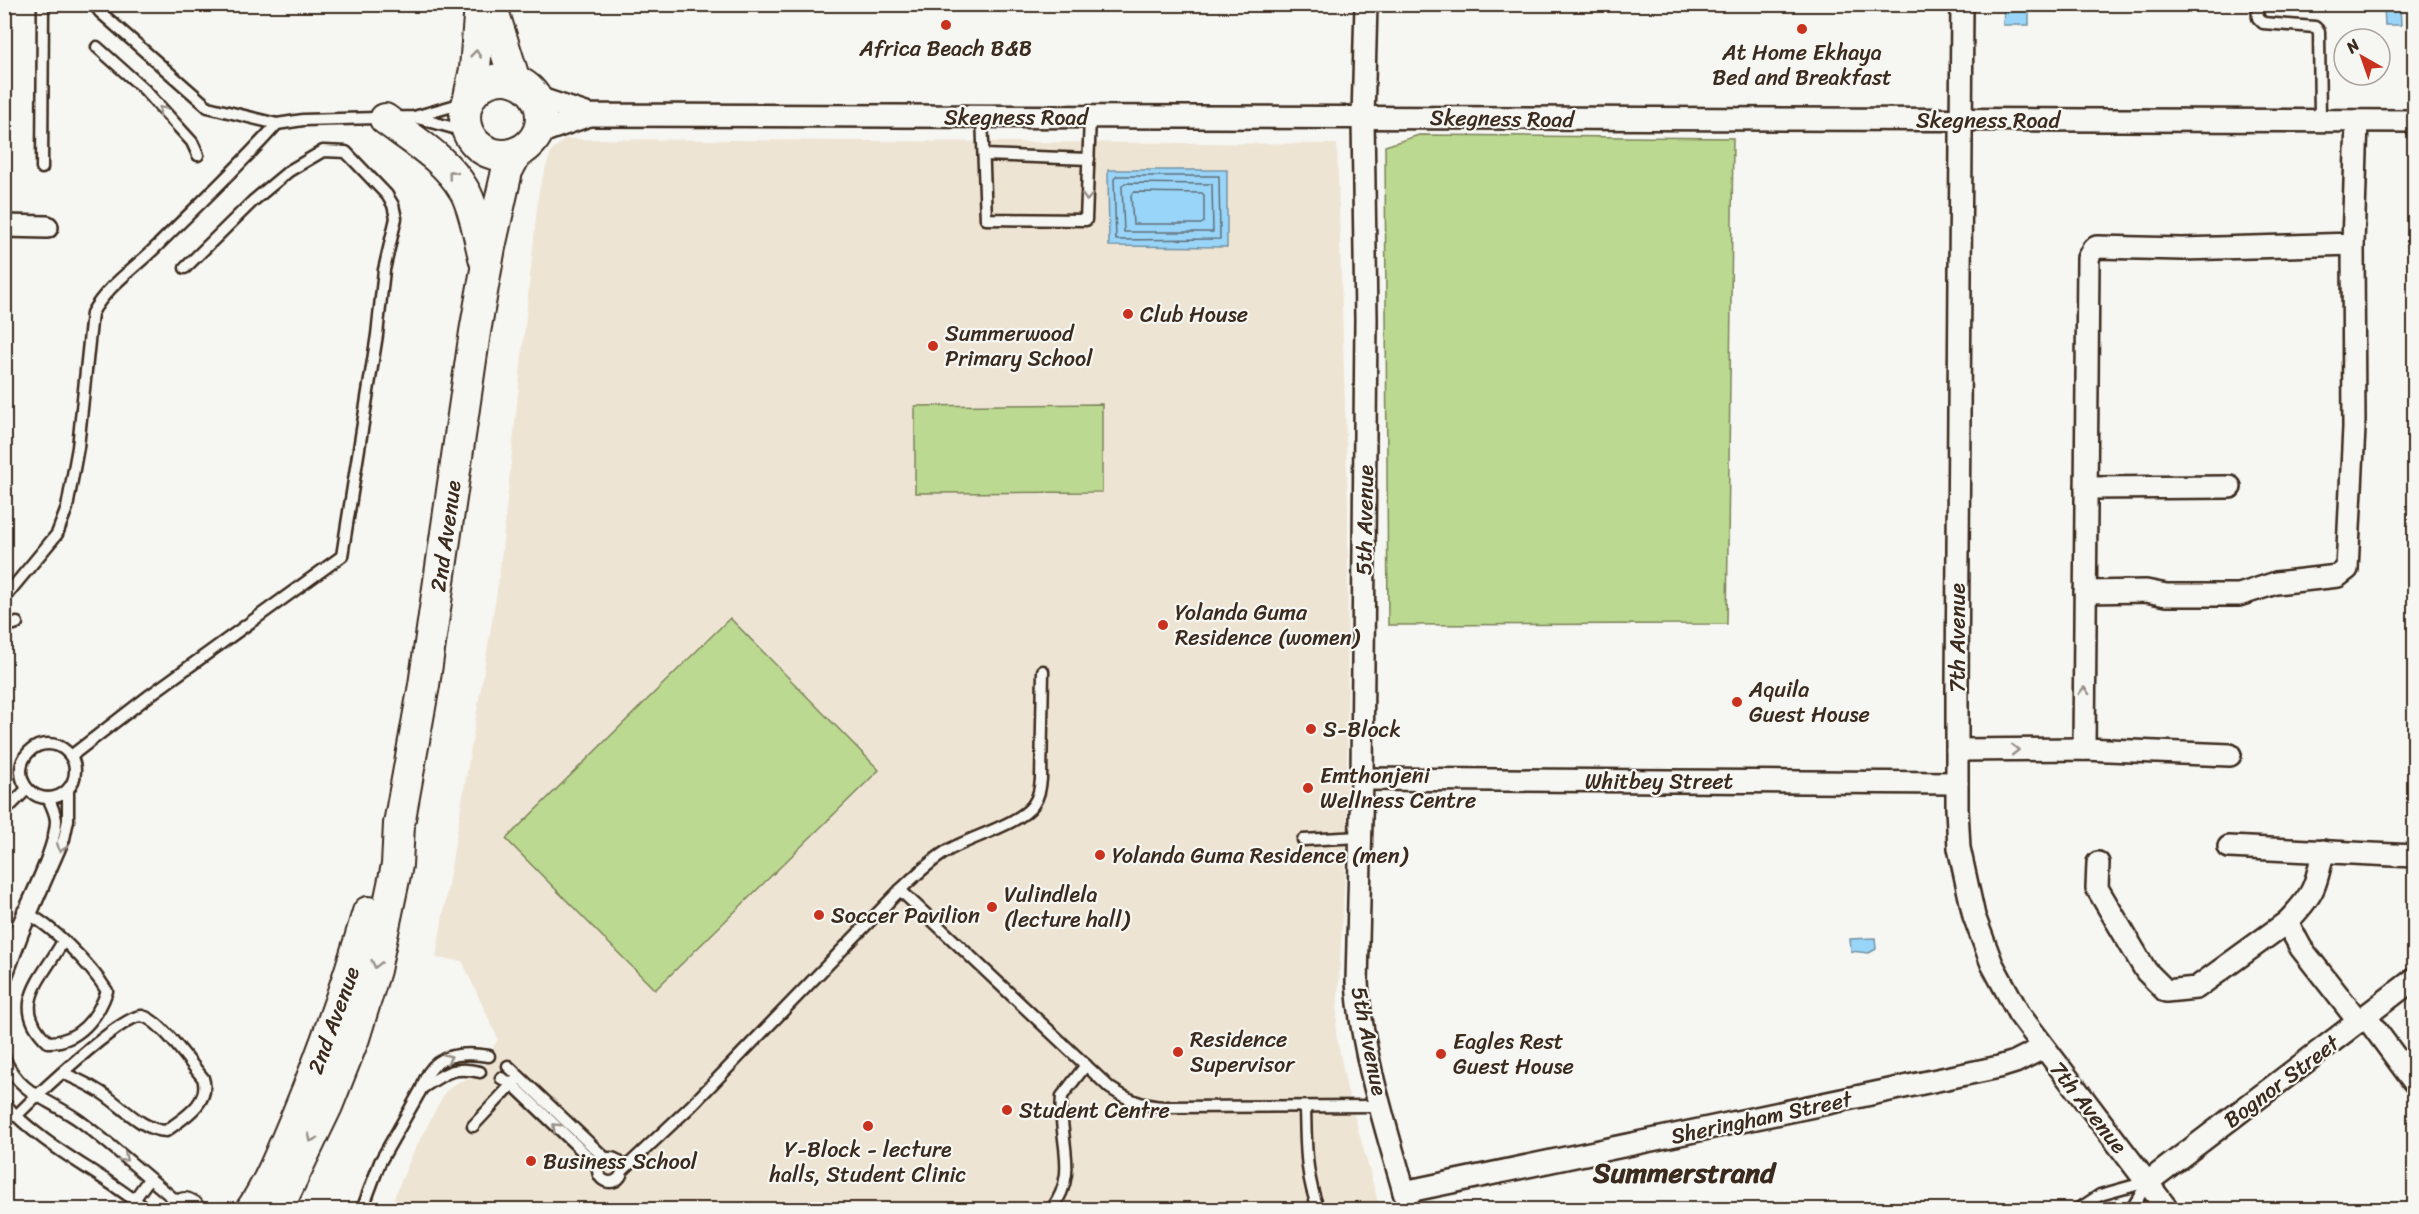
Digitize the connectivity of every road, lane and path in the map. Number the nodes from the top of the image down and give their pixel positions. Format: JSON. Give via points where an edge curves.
{"nodes":[{"id":1,"x":43,"y":4,"type":"edge"},
{"id":2,"x":94,"y":4,"type":"edge"},
{"id":3,"x":480,"y":4,"type":"edge"},
{"id":4,"x":490,"y":4,"type":"edge"},
{"id":5,"x":1366,"y":4,"type":"edge"},
{"id":6,"x":1962,"y":4,"type":"edge"},
{"id":7,"x":2258,"y":4,"type":"edge"},
{"id":8,"x":97,"y":47,"type":"dead end"},
{"id":9,"x":525,"y":89,"type":"junction"},
{"id":10,"x":468,"y":102,"type":"junction"},
{"id":11,"x":589,"y":115,"type":"junction"},
{"id":12,"x":982,"y":117,"type":"junction"},
{"id":13,"x":1090,"y":117,"type":"junction"},
{"id":14,"x":400,"y":118,"type":"junction"},
{"id":15,"x":1364,"y":118,"type":"junction"},
{"id":16,"x":1962,"y":120,"type":"junction"},
{"id":17,"x":2320,"y":121,"type":"junction"},
{"id":18,"x":2357,"y":121,"type":"junction"},
{"id":19,"x":2415,"y":121,"type":"edge"},
{"id":20,"x":277,"y":124,"type":"junction"},
{"id":21,"x":476,"y":141,"type":"junction"},
{"id":22,"x":526,"y":143,"type":"junction"},
{"id":23,"x":198,"y":155,"type":"dead end"},
{"id":24,"x":984,"y":155,"type":"junction"},
{"id":25,"x":1089,"y":159,"type":"junction"},
{"id":26,"x":42,"y":168,"type":"dead end"},
{"id":27,"x":4,"y":226,"type":"edge"},
{"id":28,"x":47,"y":228,"type":"dead end"},
{"id":29,"x":2353,"y":244,"type":"junction"},
{"id":30,"x":488,"y":257,"type":"junction"},
{"id":31,"x":185,"y":268,"type":"dead end"},
{"id":32,"x":2230,"y":487,"type":"dead end"},
{"id":33,"x":2086,"y":488,"type":"junction"},
{"id":34,"x":2085,"y":592,"type":"junction"},
{"id":35,"x":4,"y":598,"type":"edge"},
{"id":36,"x":17,"y":623,"type":"dead end"},
{"id":37,"x":4,"y":627,"type":"edge"},
{"id":38,"x":1043,"y":671,"type":"dead end"},
{"id":39,"x":2084,"y":749,"type":"junction"},
{"id":40,"x":1957,"y":750,"type":"junction"},
{"id":41,"x":2230,"y":755,"type":"dead end"},
{"id":42,"x":71,"y":756,"type":"junction"},
{"id":43,"x":1362,"y":779,"type":"junction"},
{"id":44,"x":1957,"y":783,"type":"junction"},
{"id":45,"x":27,"y":789,"type":"junction"},
{"id":46,"x":68,"y":790,"type":"junction"},
{"id":47,"x":48,"y":798,"type":"junction"},
{"id":48,"x":4,"y":812,"type":"edge"},
{"id":49,"x":1360,"y":837,"type":"junction"},
{"id":50,"x":1304,"y":840,"type":"dead end"},
{"id":51,"x":2229,"y":847,"type":"dead end"},
{"id":52,"x":2323,"y":851,"type":"junction"},
{"id":53,"x":2415,"y":856,"type":"edge"},
{"id":54,"x":2098,"y":863,"type":"dead end"},
{"id":55,"x":900,"y":890,"type":"junction"},
{"id":56,"x":27,"y":913,"type":"junction"},
{"id":57,"x":2287,"y":922,"type":"junction"},
{"id":58,"x":63,"y":941,"type":"junction"},
{"id":59,"x":4,"y":955,"type":"edge"},
{"id":60,"x":2415,"y":979,"type":"edge"},
{"id":61,"x":4,"y":984,"type":"edge"},
{"id":62,"x":354,"y":1001,"type":"junction"},
{"id":63,"x":2362,"y":1020,"type":"junction"},
{"id":64,"x":2043,"y":1048,"type":"junction"},
{"id":65,"x":489,"y":1056,"type":"dead end"},
{"id":66,"x":4,"y":1057,"type":"edge"},
{"id":67,"x":1086,"y":1065,"type":"junction"},
{"id":68,"x":508,"y":1066,"type":"dead end"},
{"id":69,"x":480,"y":1072,"type":"dead end"},
{"id":70,"x":63,"y":1073,"type":"junction"},
{"id":71,"x":501,"y":1078,"type":"dead end"},
{"id":72,"x":516,"y":1080,"type":"junction"},
{"id":73,"x":2415,"y":1082,"type":"edge"},
{"id":74,"x":422,"y":1088,"type":"junction"},
{"id":75,"x":36,"y":1096,"type":"junction"},
{"id":76,"x":4,"y":1103,"type":"edge"},
{"id":77,"x":1382,"y":1106,"type":"junction"},
{"id":78,"x":1305,"y":1108,"type":"junction"},
{"id":79,"x":16,"y":1116,"type":"junction"},
{"id":80,"x":473,"y":1126,"type":"dead end"},
{"id":81,"x":282,"y":1151,"type":"junction"},
{"id":82,"x":602,"y":1163,"type":"junction"},
{"id":83,"x":622,"y":1171,"type":"junction"},
{"id":84,"x":149,"y":1179,"type":"junction"},
{"id":85,"x":2148,"y":1182,"type":"junction"},
{"id":86,"x":134,"y":1200,"type":"junction"},
{"id":87,"x":1406,"y":1201,"type":"edge"},
{"id":88,"x":147,"y":1209,"type":"edge"},
{"id":89,"x":187,"y":1209,"type":"edge"},
{"id":90,"x":235,"y":1209,"type":"edge"},
{"id":91,"x":251,"y":1209,"type":"edge"},
{"id":92,"x":277,"y":1209,"type":"edge"},
{"id":93,"x":362,"y":1209,"type":"edge"},
{"id":94,"x":1051,"y":1209,"type":"edge"},
{"id":95,"x":1319,"y":1209,"type":"edge"},
{"id":96,"x":2077,"y":1209,"type":"edge"},
{"id":97,"x":2131,"y":1209,"type":"edge"},
{"id":98,"x":2168,"y":1209,"type":"edge"}],
"edges":[{"from":1,"to":26,"type":"lane"},
{"from":2,"to":20,"type":"lane","via":[[208,107]]},
{"from":10,"to":3,"type":"street","one_way":true},
{"from":4,"to":9,"type":"street"},
{"from":5,"to":15,"type":"street","name":"5th Avenue"},
{"from":6,"to":16,"type":"street","name":"7th Avenue"},
{"from":7,"to":17,"type":"lane","via":[[2258,18],[2263,23],[2315,27],[2319,31]]},
{"from":23,"to":8,"type":"lane","one_way":true,"via":[[192,142],[144,89]]},
{"from":9,"to":10,"type":"street","via":[[504,79],[492,80],[474,92]]},
{"from":9,"to":11,"type":"street","name":"Skegness Road"},
{"from":9,"to":22,"type":"street","via":[[540,116]]},
{"from":10,"to":14,"type":"lane"},
{"from":10,"to":21,"type":"street","via":[[465,117]]},
{"from":11,"to":12,"type":"street","name":"Skegness Road"},
{"from":11,"to":22,"type":"street","name":"Skegness Road"},
{"from":12,"to":13,"type":"street","name":"Skegness Road"},
{"from":12,"to":24,"type":"lane"},
{"from":13,"to":15,"type":"street","name":"Skegness Road"},
{"from":13,"to":25,"type":"lane"},
{"from":14,"to":20,"type":"lane"},
{"from":14,"to":21,"type":"lane"},
{"from":30,"to":14,"type":"street","one_way":true,"via":[[465,191]]},
{"from":15,"to":16,"type":"street","name":"Skegness Road"},
{"from":15,"to":43,"type":"street","name":"5th Avenue"},
{"from":16,"to":17,"type":"street","name":"Skegness Road"},
{"from":16,"to":40,"type":"street","name":"7th Avenue"},
{"from":17,"to":18,"type":"street","name":"Skegness Road"},
{"from":18,"to":19,"type":"street","name":"Skegness Road"},
{"from":18,"to":29,"type":"street"},
{"from":20,"to":35,"type":"lane","via":[[101,297],[92,313],[78,447],[67,508],[57,534]]},
{"from":21,"to":22,"type":"street","via":[[500,155]]},
{"from":21,"to":30,"type":"street","name":"2nd Avenue"},
{"from":22,"to":30,"type":"street","name":"2nd Avenue","via":[[507,171]]},
{"from":24,"to":25,"type":"lane"},
{"from":25,"to":24,"type":"lane","one_way":true,"via":[[1086,220],[986,219]]},
{"from":27,"to":28,"type":"street"},
{"from":29,"to":33,"type":"street","via":[[2093,249],[2086,267]]},
{"from":29,"to":34,"type":"street","via":[[2354,428],[2348,569],[2338,576],[2276,584],[2239,596]]},
{"from":30,"to":62,"type":"street","name":"2nd Avenue","via":[[424,685],[399,824],[383,861]]},
{"from":31,"to":42,"type":"lane","via":[[253,201],[323,151],[346,152],[393,205],[396,218],[384,270],[342,556]]},
{"from":32,"to":33,"type":"street"},
{"from":33,"to":34,"type":"street"},
{"from":39,"to":34,"type":"street","one_way":true},
{"from":36,"to":37,"type":"lane"},
{"from":38,"to":55,"type":"lane","via":[[1041,779],[1034,805],[1021,816],[948,850]]},
{"from":40,"to":39,"type":"street","one_way":true},
{"from":39,"to":41,"type":"street"},
{"from":40,"to":44,"type":"street","name":"7th Avenue"},
{"from":42,"to":45,"type":"lane","via":[[53,743],[32,748],[20,768]]},
{"from":42,"to":46,"type":"lane","via":[[75,770]]},
{"from":43,"to":44,"type":"street","name":"Whitbey Street"},
{"from":43,"to":49,"type":"street","name":"5th Avenue"},
{"from":44,"to":64,"type":"street","name":"7th Avenue","via":[[1959,848],[1974,916],[2000,979]]},
{"from":45,"to":47,"type":"lane"},
{"from":45,"to":48,"type":"lane"},
{"from":46,"to":47,"type":"lane"},
{"from":46,"to":56,"type":"lane","one_way":true,"via":[[64,838]]},
{"from":47,"to":56,"type":"lane","via":[[54,812],[54,834]]},
{"from":49,"to":50,"type":"lane"},
{"from":49,"to":77,"type":"street","name":"5th Avenue","via":[[1359,1006]]},
{"from":51,"to":52,"type":"street"},
{"from":52,"to":53,"type":"street"},
{"from":52,"to":57,"type":"street","via":[[2317,883]]},
{"from":54,"to":57,"type":"street","via":[[2097,888],[2146,971],[2166,991],[2196,988]]},
{"from":55,"to":67,"type":"lane"},
{"from":55,"to":83,"type":"lane","via":[[691,1106]]},
{"from":56,"to":58,"type":"lane"},
{"from":56,"to":59,"type":"lane"},
{"from":56,"to":61,"type":"lane"},
{"from":57,"to":63,"type":"street","via":[[2301,948]]},
{"from":58,"to":58,"type":"lane","via":[[107,991],[97,1013],[78,1034],[62,1042],[48,1042],[36,1031],[29,1005],[32,991]]},
{"from":60,"to":63,"type":"street","name":"Bognor Street"},
{"from":62,"to":81,"type":"street","name":"2nd Avenue"},
{"from":62,"to":92,"type":"street","name":"2nd Avenue","one_way":true,"via":[[354,1038],[327,1106]]},
{"from":63,"to":73,"type":"street"},
{"from":63,"to":85,"type":"street","name":"Bognor Street"},
{"from":64,"to":85,"type":"street","name":"7th Avenue"},
{"from":64,"to":87,"type":"street","name":"Sheringham Street","via":[[1999,1067]]},
{"from":74,"to":65,"type":"lane","one_way":true,"via":[[427,1075],[443,1059],[466,1053]]},
{"from":66,"to":75,"type":"lane","via":[[18,1082]]},
{"from":67,"to":78,"type":"lane","via":[[1131,1101],[1152,1106]]},
{"from":67,"to":94,"type":"lane","via":[[1062,1096],[1068,1168],[1064,1190]]},
{"from":68,"to":72,"type":"lane"},
{"from":69,"to":74,"type":"lane","via":[[457,1069]]},
{"from":70,"to":70,"type":"lane","via":[[120,1024],[141,1016],[161,1029],[203,1078],[206,1087],[195,1109],[166,1131],[158,1131],[98,1090]]},
{"from":70,"to":75,"type":"lane"},
{"from":71,"to":72,"type":"lane"},
{"from":72,"to":80,"type":"lane"},
{"from":72,"to":82,"type":"lane"},
{"from":74,"to":93,"type":"lane","via":[[381,1162]]},
{"from":75,"to":79,"type":"lane"},
{"from":75,"to":84,"type":"lane","one_way":true,"via":[[79,1121]]},
{"from":76,"to":79,"type":"lane"},
{"from":77,"to":78,"type":"lane"},
{"from":77,"to":87,"type":"street","name":"5th Avenue"},
{"from":78,"to":95,"type":"lane","via":[[1310,1182]]},
{"from":79,"to":86,"type":"lane","via":[[59,1151]]},
{"from":81,"to":90,"type":"street","via":[[252,1197]]},
{"from":81,"to":91,"type":"street","name":"2nd Avenue"},
{"from":82,"to":83,"type":"lane","via":[[618,1161]]},
{"from":82,"to":83,"type":"lane","via":[[601,1178],[611,1182]]},
{"from":84,"to":86,"type":"lane"},
{"from":84,"to":89,"type":"lane"},
{"from":85,"to":96,"type":"lane","via":[[2100,1195]]},
{"from":85,"to":97,"type":"lane"},
{"from":85,"to":98,"type":"street","name":"7th Avenue"},
{"from":86,"to":88,"type":"lane"}]}
